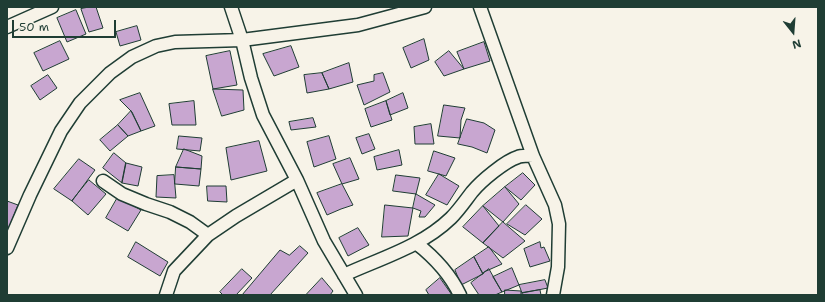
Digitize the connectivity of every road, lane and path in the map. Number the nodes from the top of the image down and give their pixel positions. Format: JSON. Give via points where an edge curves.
{"nodes":[{"id":1,"x":52,"y":7,"type":"edge"},
{"id":2,"x":231,"y":7,"type":"edge"},
{"id":3,"x":425,"y":7,"type":"edge"},
{"id":4,"x":480,"y":7,"type":"edge"},
{"id":5,"x":7,"y":27,"type":"edge"},
{"id":6,"x":242,"y":40,"type":"junction"},
{"id":7,"x":533,"y":156,"type":"junction"},
{"id":8,"x":297,"y":180,"type":"junction"},
{"id":9,"x":103,"y":181,"type":"dead end"},
{"id":10,"x":208,"y":236,"type":"junction"},
{"id":11,"x":416,"y":243,"type":"junction"},
{"id":12,"x":7,"y":248,"type":"edge"},
{"id":13,"x":344,"y":274,"type":"junction"},
{"id":14,"x":353,"y":294,"type":"edge"},
{"id":15,"x":166,"y":295,"type":"edge"},
{"id":16,"x":460,"y":295,"type":"edge"},
{"id":17,"x":553,"y":295,"type":"edge"}],
"edges":[{"from":1,"to":5,"type":"street"},
{"from":2,"to":6,"type":"street"},
{"from":3,"to":6,"type":"street","via":[[358,25]]},
{"from":4,"to":7,"type":"street"},
{"from":6,"to":8,"type":"street","via":[[263,115]]},
{"from":6,"to":12,"type":"street","via":[[175,42],[156,46],[132,57],[110,73],[80,103],[61,131]]},
{"from":7,"to":11,"type":"street","via":[[520,156],[507,162],[473,191],[451,218],[431,235]]},
{"from":7,"to":17,"type":"street","via":[[555,205],[559,224],[558,267]]},
{"from":8,"to":10,"type":"street","via":[[236,216]]},
{"from":8,"to":13,"type":"street","via":[[324,241]]},
{"from":9,"to":10,"type":"street","via":[[122,194],[190,222]]},
{"from":10,"to":15,"type":"street","via":[[174,271]]},
{"from":11,"to":13,"type":"street"},
{"from":11,"to":16,"type":"street","via":[[434,258]]},
{"from":13,"to":14,"type":"street"}]}
